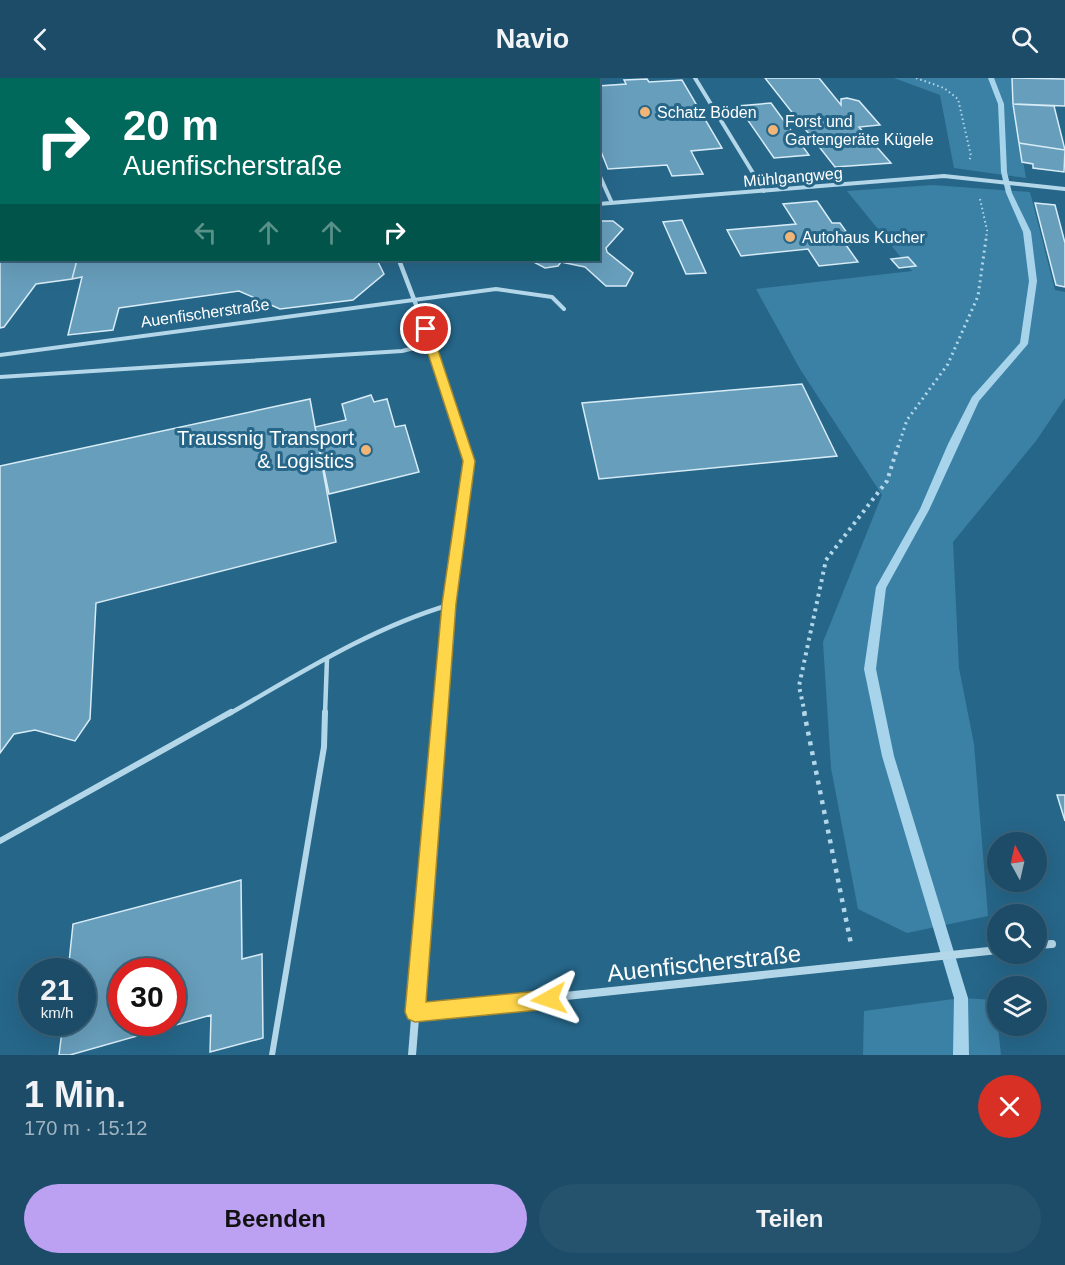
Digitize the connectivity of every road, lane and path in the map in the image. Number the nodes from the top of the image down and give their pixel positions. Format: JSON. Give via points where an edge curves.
{"nodes":[{"id":1,"x":695,"y":78,"type":"edge"},
{"id":2,"x":916,"y":78,"type":"edge"},
{"id":3,"x":600,"y":176,"type":"edge"},
{"id":4,"x":960,"y":177,"type":"junction"},
{"id":5,"x":975,"y":178,"type":"junction"},
{"id":6,"x":1065,"y":189,"type":"edge"},
{"id":7,"x":764,"y":191,"type":"junction"},
{"id":8,"x":612,"y":203,"type":"junction"},
{"id":9,"x":600,"y":204,"type":"edge"},
{"id":10,"x":399,"y":261,"type":"edge"},
{"id":11,"x":414,"y":299,"type":"junction"},
{"id":12,"x":564,"y":309,"type":"dead end"},
{"id":13,"x":431,"y":344,"type":"junction"},
{"id":14,"x":0,"y":355,"type":"edge"},
{"id":15,"x":0,"y":377,"type":"edge"},
{"id":16,"x":449,"y":604,"type":"junction"},
{"id":17,"x":327,"y":659,"type":"junction"},
{"id":18,"x":0,"y":841,"type":"edge"},
{"id":19,"x":1047,"y":944,"type":"edge"},
{"id":20,"x":1052,"y":944,"type":"dead end"},
{"id":21,"x":987,"y":951,"type":"edge"},
{"id":22,"x":856,"y":966,"type":"junction"},
{"id":23,"x":415,"y":1012,"type":"junction"},
{"id":24,"x":272,"y":1055,"type":"edge"},
{"id":25,"x":412,"y":1055,"type":"edge"}],
"edges":[{"from":1,"to":7,"type":"street"},
{"from":2,"to":4,"type":"path","via":[[944,88],[958,99],[971,156]]},
{"from":3,"to":8,"type":"street"},
{"from":4,"to":5,"type":"street","name":"Mühlgangweg"},
{"from":4,"to":7,"type":"street","name":"Mühlgangweg"},
{"from":5,"to":6,"type":"street","name":"Mühlgangweg"},
{"from":5,"to":22,"type":"path","via":[[987,230],[978,296],[948,364],[907,420],[887,481],[826,560],[799,686]]},
{"from":7,"to":8,"type":"street","name":"Mühlgangweg"},
{"from":8,"to":9,"type":"street","name":"Mühlgangweg"},
{"from":10,"to":11,"type":"street"},
{"from":11,"to":12,"type":"lane","name":"Auenfischerstraße","via":[[496,289],[552,297]]},
{"from":11,"to":13,"type":"street"},
{"from":11,"to":14,"type":"lane","name":"Auenfischerstraße"},
{"from":13,"to":15,"type":"lane","via":[[402,351]]},
{"from":13,"to":16,"type":"street","via":[[469,461]]},
{"from":16,"to":17,"type":"lane","via":[[419,614]]},
{"from":16,"to":23,"type":"street"},
{"from":17,"to":18,"type":"lane"},
{"from":17,"to":24,"type":"lane","via":[[324,747]]},
{"from":19,"to":20,"type":"street"},
{"from":21,"to":22,"type":"street","name":"Auenfischerstraße"},
{"from":22,"to":23,"type":"street","name":"Auenfischerstraße"},
{"from":23,"to":25,"type":"street"}]}
